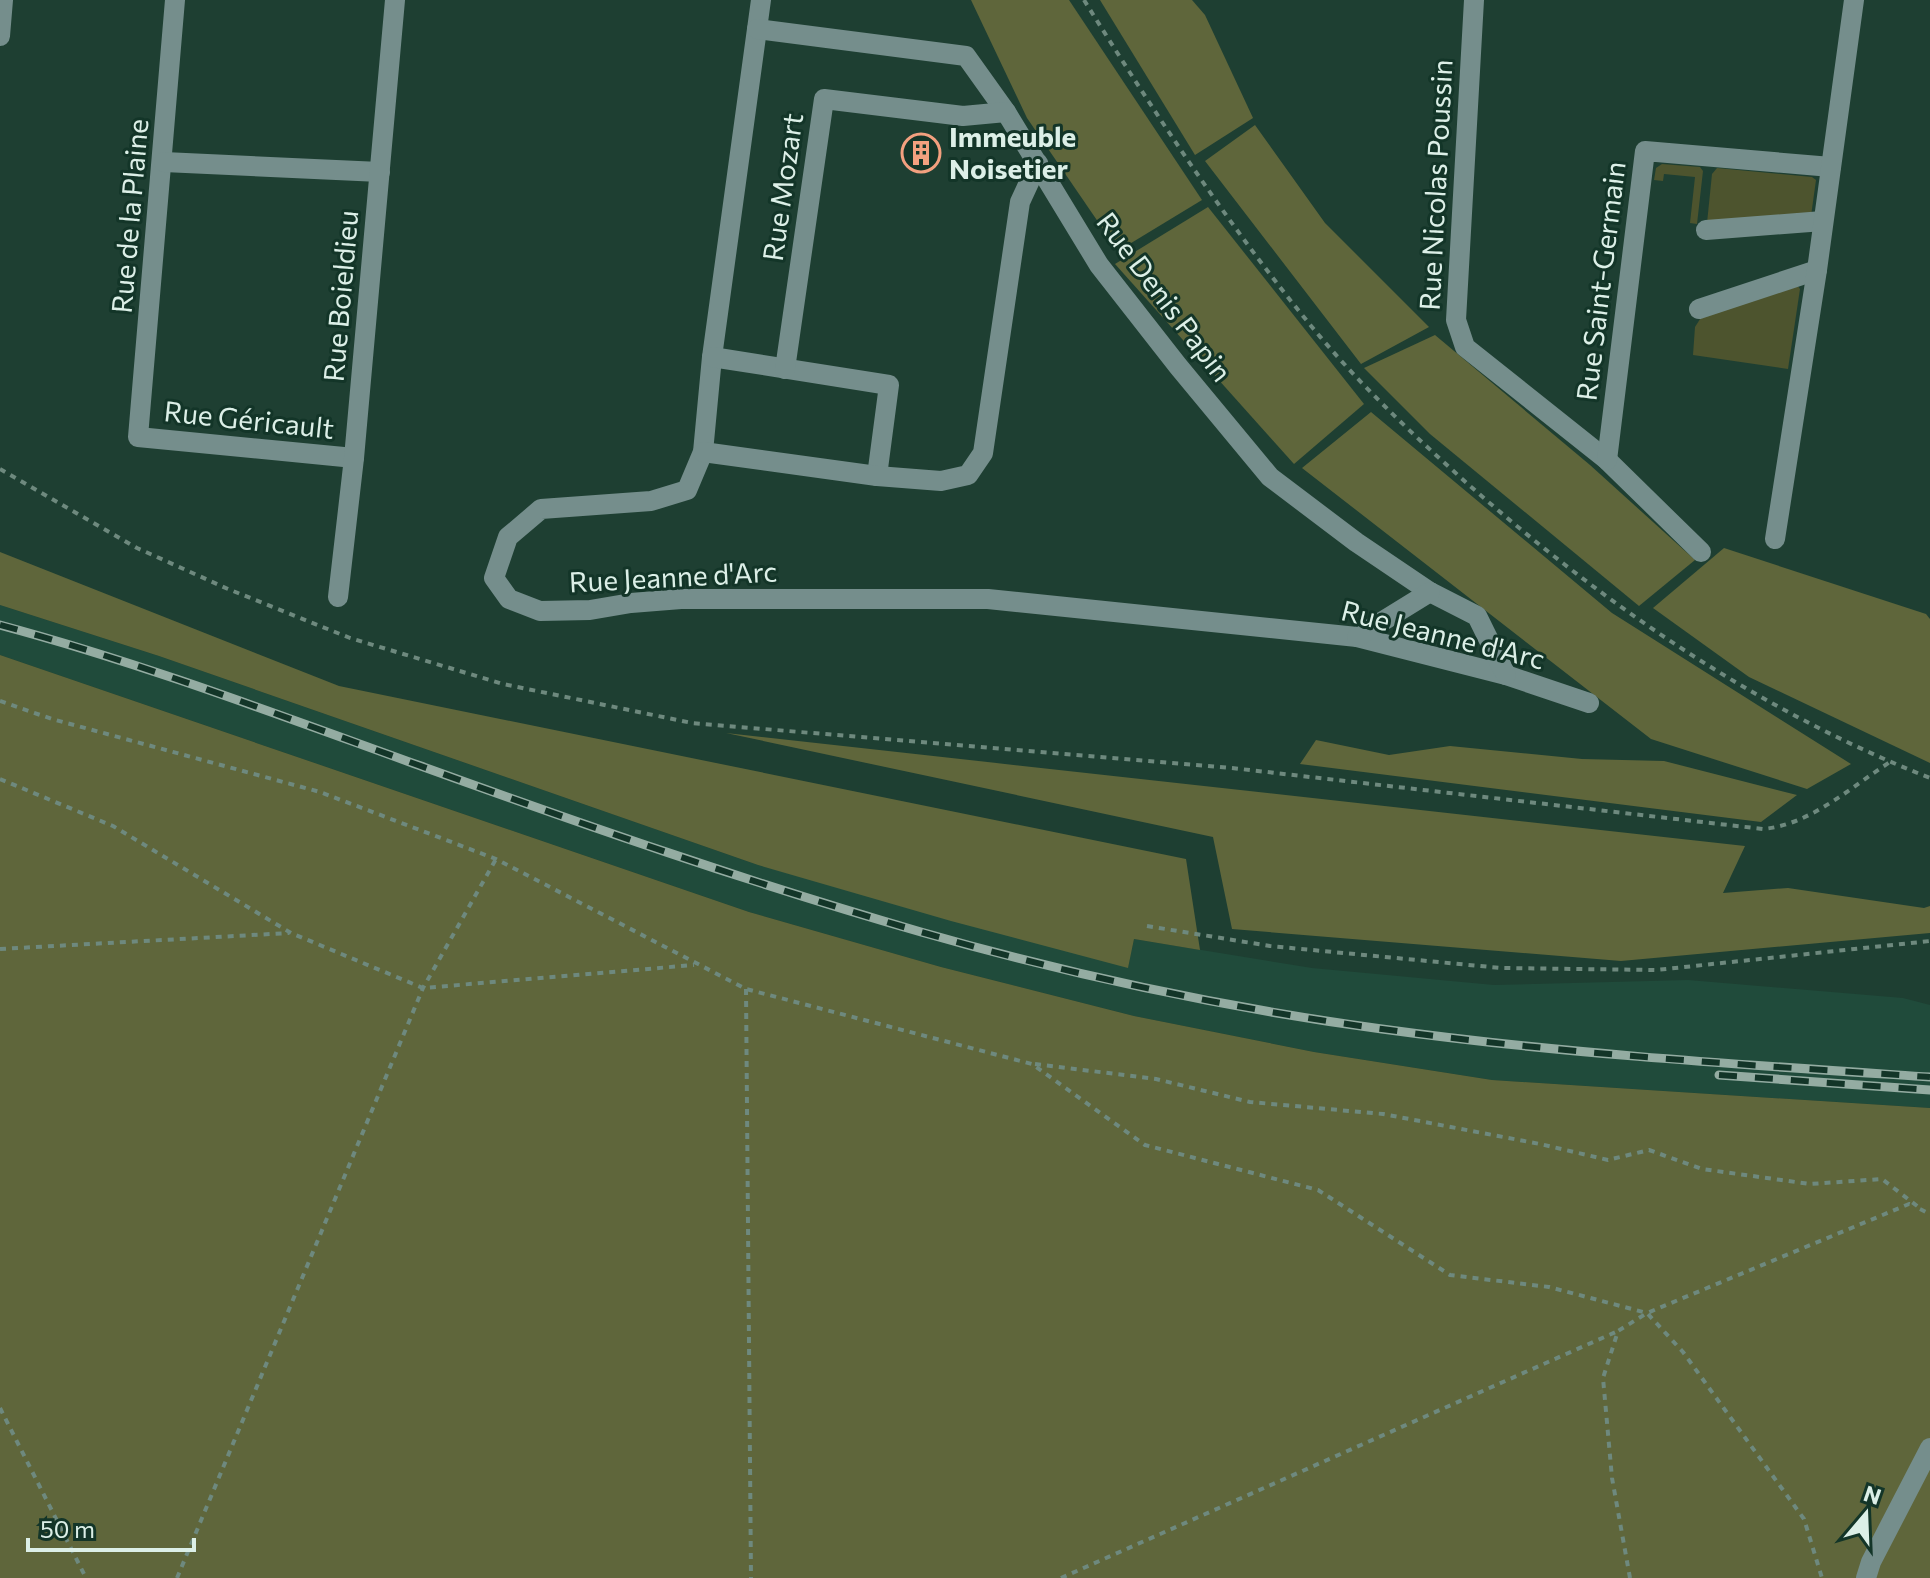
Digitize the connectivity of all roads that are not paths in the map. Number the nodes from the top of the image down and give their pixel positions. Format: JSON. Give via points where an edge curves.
{"nodes":[{"id":1,"x":3,"y":0,"type":"edge"},
{"id":2,"x":175,"y":0,"type":"edge"},
{"id":3,"x":395,"y":0,"type":"edge"},
{"id":4,"x":761,"y":0,"type":"edge"},
{"id":5,"x":1474,"y":0,"type":"edge"},
{"id":6,"x":1854,"y":0,"type":"edge"},
{"id":7,"x":757,"y":29,"type":"junction"},
{"id":8,"x":0,"y":36,"type":"edge"},
{"id":9,"x":1006,"y":112,"type":"junction"},
{"id":10,"x":164,"y":162,"type":"junction"},
{"id":11,"x":1038,"y":163,"type":"junction"},
{"id":12,"x":1831,"y":167,"type":"junction"},
{"id":13,"x":380,"y":172,"type":"junction"},
{"id":14,"x":1823,"y":221,"type":"junction"},
{"id":15,"x":1706,"y":230,"type":"dead end"},
{"id":16,"x":1817,"y":270,"type":"junction"},
{"id":17,"x":1699,"y":309,"type":"dead end"},
{"id":18,"x":712,"y":357,"type":"junction"},
{"id":19,"x":785,"y":369,"type":"junction"},
{"id":20,"x":138,"y":437,"type":"joint"},
{"id":21,"x":703,"y":452,"type":"junction"},
{"id":22,"x":354,"y":458,"type":"junction"},
{"id":23,"x":1607,"y":460,"type":"junction"},
{"id":24,"x":877,"y":476,"type":"junction"},
{"id":25,"x":1775,"y":539,"type":"dead end"},
{"id":26,"x":1701,"y":552,"type":"dead end"},
{"id":27,"x":1430,"y":592,"type":"junction"},
{"id":28,"x":338,"y":597,"type":"dead end"},
{"id":29,"x":1357,"y":637,"type":"junction"},
{"id":30,"x":1506,"y":675,"type":"junction"},
{"id":31,"x":1589,"y":703,"type":"dead end"},
{"id":32,"x":1930,"y":1448,"type":"edge"},
{"id":33,"x":1866,"y":1578,"type":"edge"}],
"edges":[{"from":1,"to":8,"type":"street"},
{"from":2,"to":10,"type":"street","name":"Rue de la Plaine"},
{"from":3,"to":13,"type":"street","name":"Rue Boieldieu"},
{"from":4,"to":7,"type":"street","name":"Rue Jeanne d'Arc"},
{"from":5,"to":23,"type":"street","name":"Rue Nicolas Poussin","via":[[1456,320],[1465,347]]},
{"from":6,"to":12,"type":"street"},
{"from":7,"to":9,"type":"street","name":"Rue Denis Papin","via":[[966,56]]},
{"from":7,"to":18,"type":"street","name":"Rue Jeanne d'Arc"},
{"from":9,"to":11,"type":"street","name":"Rue Denis Papin"},
{"from":9,"to":19,"type":"street","name":"Rue Mozart","via":[[963,116],[824,99]]},
{"from":10,"to":13,"type":"street"},
{"from":10,"to":20,"type":"street","name":"Rue de la Plaine"},
{"from":11,"to":24,"type":"street","via":[[1020,202],[983,453],[968,475],[941,481]]},
{"from":11,"to":27,"type":"street","name":"Rue Denis Papin","via":[[1099,265],[1270,477]]},
{"from":12,"to":14,"type":"street"},
{"from":12,"to":23,"type":"street","name":"Rue Saint-Germain","via":[[1645,151]]},
{"from":13,"to":22,"type":"street","name":"Rue Boieldieu"},
{"from":14,"to":15,"type":"street"},
{"from":14,"to":16,"type":"street"},
{"from":16,"to":17,"type":"street"},
{"from":16,"to":25,"type":"street"},
{"from":18,"to":19,"type":"street"},
{"from":18,"to":21,"type":"street","name":"Rue Jeanne d'Arc"},
{"from":19,"to":24,"type":"street","via":[[889,385]]},
{"from":20,"to":22,"type":"street","name":"Rue Géricault"},
{"from":21,"to":24,"type":"street"},
{"from":21,"to":29,"type":"street","name":"Rue Jeanne d'Arc","via":[[687,490],[651,501],[541,509],[508,537],[494,578],[509,599],[540,611],[681,599],[988,599]]},
{"from":22,"to":28,"type":"street","name":"Rue Boieldieu"},
{"from":23,"to":26,"type":"street","name":"Rue Nicolas Poussin"},
{"from":27,"to":29,"type":"street"},
{"from":27,"to":30,"type":"street","name":"Rue Denis Papin","via":[[1477,616]]},
{"from":29,"to":30,"type":"street","name":"Rue Jeanne d'Arc"},
{"from":30,"to":31,"type":"street","name":"Rue Jeanne d'Arc"},
{"from":32,"to":33,"type":"street"}]}
